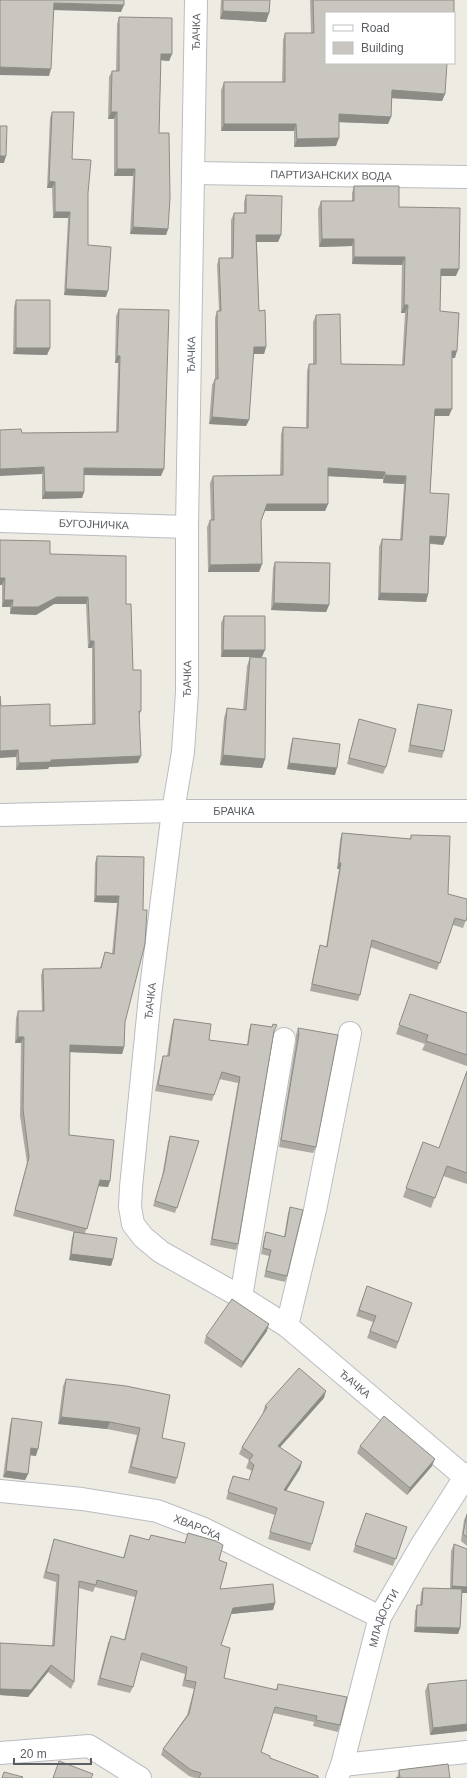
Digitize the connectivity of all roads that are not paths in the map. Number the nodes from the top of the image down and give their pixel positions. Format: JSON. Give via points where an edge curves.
{"nodes":[{"id":1,"x":196,"y":0,"type":"edge"},
{"id":2,"x":194,"y":172,"type":"junction"},
{"id":3,"x":467,"y":177,"type":"edge"},
{"id":4,"x":0,"y":521,"type":"edge"},
{"id":5,"x":187,"y":527,"type":"junction"},
{"id":6,"x":173,"y":811,"type":"junction"},
{"id":7,"x":467,"y":811,"type":"edge"},
{"id":8,"x":0,"y":816,"type":"edge"},
{"id":9,"x":350,"y":1033,"type":"dead end"},
{"id":10,"x":284,"y":1039,"type":"dead end"},
{"id":11,"x":241,"y":1296,"type":"junction"},
{"id":12,"x":287,"y":1326,"type":"junction"},
{"id":13,"x":466,"y":1476,"type":"edge"},
{"id":14,"x":0,"y":1491,"type":"edge"},
{"id":15,"x":380,"y":1617,"type":"junction"},
{"id":16,"x":467,"y":1752,"type":"edge"},
{"id":17,"x":0,"y":1753,"type":"edge"},
{"id":18,"x":339,"y":1772,"type":"edge"},
{"id":19,"x":140,"y":1778,"type":"edge"}],
"edges":[{"from":1,"to":2,"type":"street","name":"ЂАЧКА"},
{"from":2,"to":3,"type":"street","name":"ПАРТИЗАНСКИХ ВОДА"},
{"from":2,"to":5,"type":"street","name":"ЂАЧКА"},
{"from":4,"to":5,"type":"street","name":"БУГОЈНИЧКА"},
{"from":5,"to":6,"type":"street","name":"ЂАЧКА","via":[[187,692],[182,752]]},
{"from":6,"to":7,"type":"street","name":"БРАЧКА"},
{"from":6,"to":8,"type":"street","name":"БРАЧКА"},
{"from":6,"to":11,"type":"street","name":"ЂАЧКА","via":[[150,996],[130,1207],[133,1224],[143,1237],[161,1252]]},
{"from":9,"to":12,"type":"street","via":[[315,1210]]},
{"from":10,"to":11,"type":"street"},
{"from":11,"to":12,"type":"street","name":"ЂАЧКА"},
{"from":12,"to":13,"type":"street","name":"ЂАЧКА"},
{"from":13,"to":15,"type":"street","name":"МЛАДОСТИ"},
{"from":14,"to":15,"type":"street","name":"ХВАРСКА","via":[[82,1499],[157,1511],[204,1529]]},
{"from":15,"to":18,"type":"street","name":"МЛАДОСТИ"},
{"from":16,"to":18,"type":"street"},
{"from":17,"to":19,"type":"street","via":[[89,1746]]}]}
